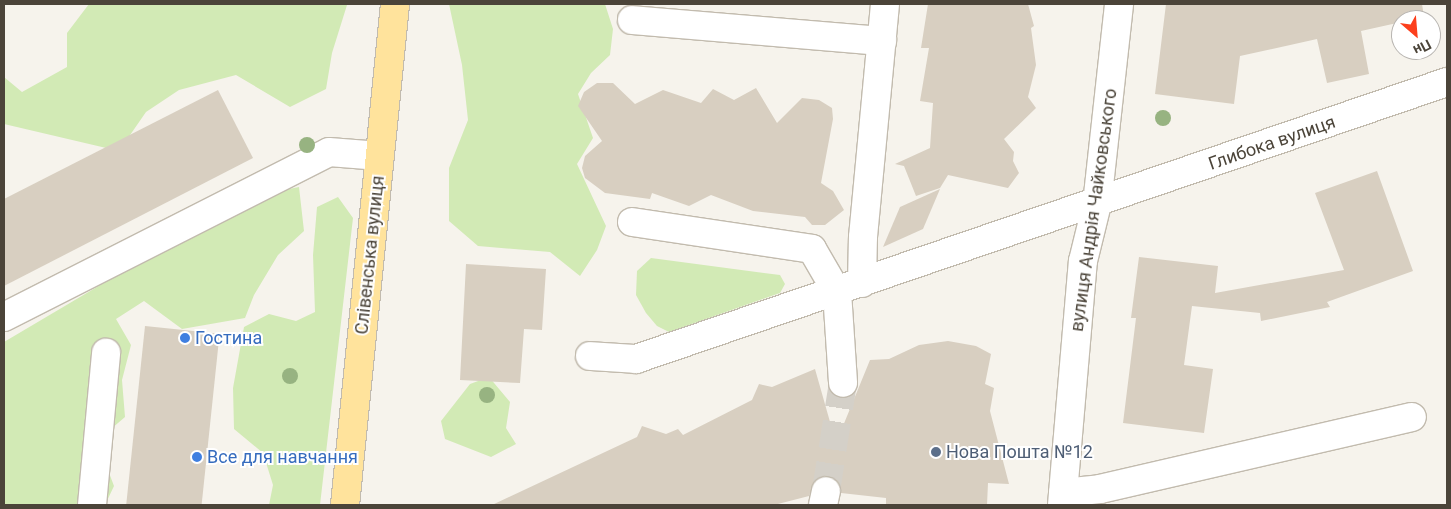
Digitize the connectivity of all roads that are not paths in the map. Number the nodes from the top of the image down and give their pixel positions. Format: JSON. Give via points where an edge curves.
{"nodes":[{"id":1,"x":395,"y":4,"type":"edge"},
{"id":2,"x":885,"y":4,"type":"edge"},
{"id":3,"x":1119,"y":4,"type":"edge"},
{"id":4,"x":632,"y":20,"type":"dead end"},
{"id":5,"x":882,"y":41,"type":"junction"},
{"id":6,"x":1447,"y":82,"type":"edge"},
{"id":7,"x":380,"y":156,"type":"junction"},
{"id":8,"x":1097,"y":204,"type":"junction"},
{"id":9,"x":632,"y":222,"type":"dead end"},
{"id":10,"x":862,"y":283,"type":"junction"},
{"id":11,"x":837,"y":292,"type":"junction"},
{"id":12,"x":4,"y":317,"type":"edge"},
{"id":13,"x":106,"y":353,"type":"dead end"},
{"id":14,"x":590,"y":356,"type":"dead end"},
{"id":15,"x":843,"y":383,"type":"tunnel mouth"},
{"id":16,"x":1412,"y":418,"type":"dead end"},
{"id":17,"x":1063,"y":499,"type":"edge"},
{"id":18,"x":92,"y":505,"type":"edge"},
{"id":19,"x":345,"y":505,"type":"edge"}],
"edges":[{"from":1,"to":7,"type":"main road","name":"Слівенська вулиця"},
{"from":2,"to":5,"type":"street"},
{"from":3,"to":8,"type":"street","name":"вулиця Андрія Чайковського"},
{"from":4,"to":5,"type":"street"},
{"from":5,"to":10,"type":"street","via":[[863,237]]},
{"from":6,"to":8,"type":"street","name":"Глибока вулиця"},
{"from":7,"to":12,"type":"street","via":[[329,152]]},
{"from":7,"to":19,"type":"main road","name":"Слівенська вулиця"},
{"from":8,"to":10,"type":"street","name":"Глибока вулиця"},
{"from":8,"to":17,"type":"street","name":"вулиця Андрія Чайковського","via":[[1083,261]]},
{"from":9,"to":11,"type":"street","via":[[812,249]]},
{"from":10,"to":11,"type":"street","name":"Глибока вулиця"},
{"from":11,"to":14,"type":"street","name":"Глибока вулиця","via":[[636,359]]},
{"from":11,"to":15,"type":"street"},
{"from":13,"to":18,"type":"street"},
{"from":16,"to":17,"type":"street"}]}
